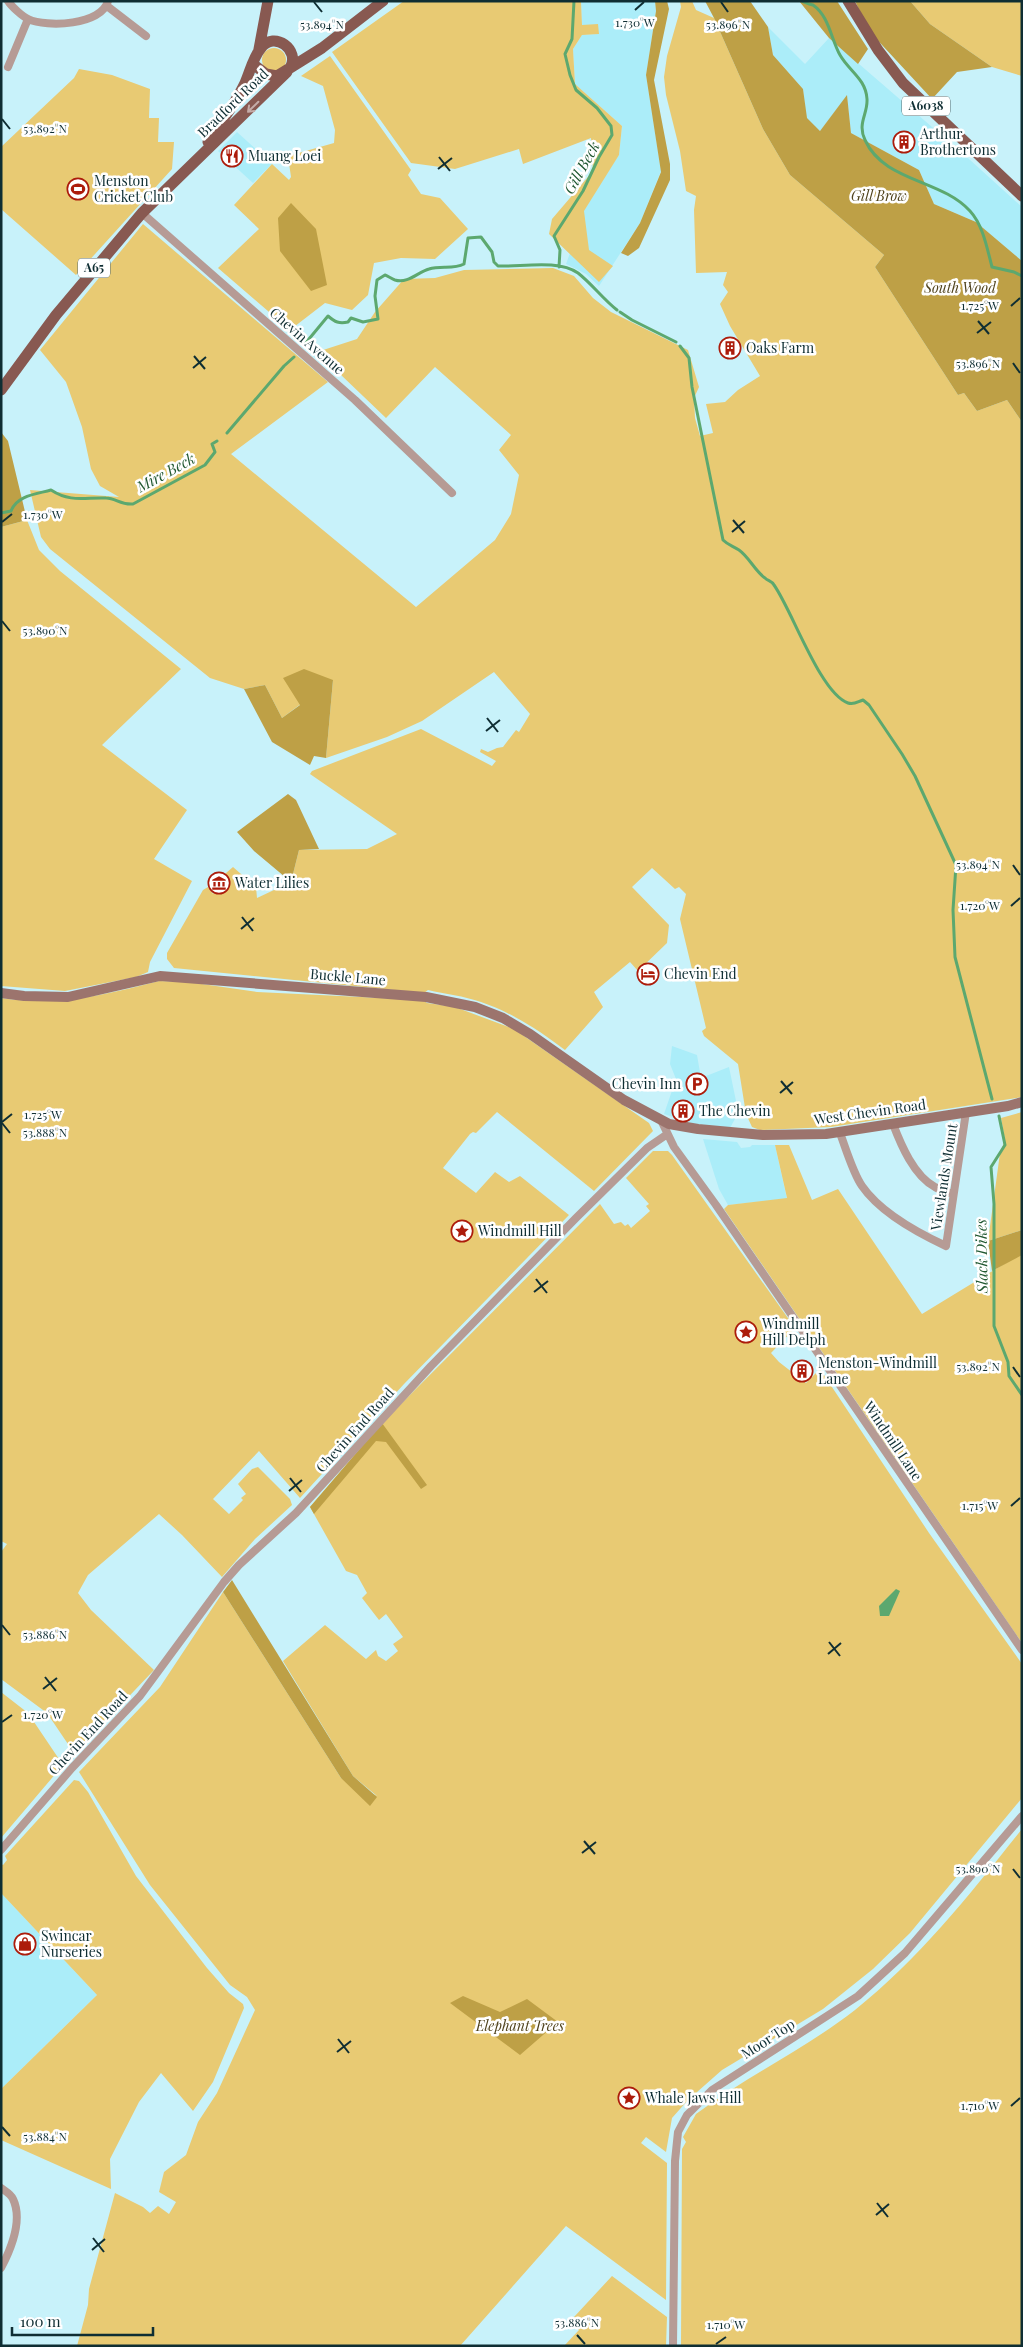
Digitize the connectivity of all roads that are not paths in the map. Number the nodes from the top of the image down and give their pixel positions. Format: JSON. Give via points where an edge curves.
{"nodes":[{"id":1,"x":8,"y":1,"type":"edge"},
{"id":2,"x":383,"y":1,"type":"edge"},
{"id":3,"x":848,"y":1,"type":"edge"},
{"id":4,"x":108,"y":4,"type":"edge"},
{"id":5,"x":268,"y":6,"type":"edge"},
{"id":6,"x":28,"y":19,"type":"junction"},
{"id":7,"x":146,"y":36,"type":"dead end"},
{"id":8,"x":334,"y":38,"type":"junction"},
{"id":9,"x":285,"y":45,"type":"junction"},
{"id":10,"x":258,"y":52,"type":"junction"},
{"id":11,"x":253,"y":64,"type":"junction"},
{"id":12,"x":8,"y":67,"type":"dead end"},
{"id":13,"x":289,"y":70,"type":"junction"},
{"id":14,"x":198,"y":156,"type":"junction"},
{"id":15,"x":1022,"y":196,"type":"edge"},
{"id":16,"x":142,"y":213,"type":"junction"},
{"id":17,"x":1,"y":390,"type":"edge"},
{"id":18,"x":452,"y":493,"type":"dead end"},
{"id":19,"x":1,"y":992,"type":"edge"},
{"id":20,"x":1022,"y":1102,"type":"edge"},
{"id":21,"x":966,"y":1112,"type":"junction"},
{"id":22,"x":661,"y":1120,"type":"junction"},
{"id":23,"x":893,"y":1124,"type":"junction"},
{"id":24,"x":840,"y":1133,"type":"junction"},
{"id":25,"x":666,"y":1134,"type":"junction"},
{"id":26,"x":954,"y":1194,"type":"junction"},
{"id":27,"x":1022,"y":1650,"type":"edge"},
{"id":28,"x":1022,"y":1816,"type":"edge"},
{"id":29,"x":1,"y":1850,"type":"edge"},
{"id":30,"x":1,"y":2188,"type":"edge"},
{"id":31,"x":1,"y":2268,"type":"edge"},
{"id":32,"x":673,"y":2346,"type":"edge"}],
"edges":[{"from":1,"to":6,"type":"street"},
{"from":2,"to":8,"type":"main road"},
{"from":3,"to":15,"type":"main road","number":"A6038","via":[[902,83]]},
{"from":4,"to":6,"type":"street","via":[[93,17],[80,22],[53,24]]},
{"from":4,"to":7,"type":"street"},
{"from":5,"to":9,"type":"main road","number":"A65","via":[[272,28]]},
{"from":5,"to":10,"type":"main road","number":"A65"},
{"from":6,"to":12,"type":"street"},
{"from":8,"to":9,"type":"main road","via":[[306,50],[297,51]]},
{"from":8,"to":13,"type":"main road","name":"Bradford Road"},
{"from":9,"to":10,"type":"main road","via":[[267,43]]},
{"from":9,"to":13,"type":"main road","number":"A65","via":[[293,59]]},
{"from":10,"to":11,"type":"main road","number":"A65"},
{"from":11,"to":13,"type":"main road","via":[[271,76]]},
{"from":11,"to":14,"type":"main road","name":"Bradford Road","number":"A65","via":[[231,107]]},
{"from":13,"to":14,"type":"main road","name":"Bradford Road","number":"A65","one_way":true},
{"from":14,"to":16,"type":"main road","name":"Bradford Road","number":"A65"},
{"from":16,"to":17,"type":"main road","name":"Bradford Road","number":"A65","via":[[56,315]]},
{"from":16,"to":18,"type":"street","name":"Chevin Avenue","via":[[355,400]]},
{"from":19,"to":22,"type":"street","name":"Buckle Lane","via":[[68,997],[160,976],[426,997],[475,1007],[503,1018],[624,1100]]},
{"from":20,"to":21,"type":"street","name":"West Chevin Road"},
{"from":21,"to":23,"type":"street","name":"West Chevin Road"},
{"from":21,"to":26,"type":"street","name":"Viewlands Mount"},
{"from":22,"to":24,"type":"street","name":"West Chevin Road","via":[[695,1129],[743,1134]]},
{"from":22,"to":25,"type":"street","name":"Windmill Lane"},
{"from":23,"to":24,"type":"street","name":"West Chevin Road"},
{"from":23,"to":26,"type":"street","via":[[901,1145],[919,1173],[933,1186]]},
{"from":24,"to":26,"type":"street","name":"Viewlands Mount","via":[[862,1186],[889,1213],[946,1246]]},
{"from":25,"to":27,"type":"street","name":"Windmill Lane"},
{"from":25,"to":29,"type":"street","name":"Chevin End Road","via":[[647,1148],[584,1210],[431,1366],[296,1514],[239,1565],[140,1696]]},
{"from":28,"to":32,"type":"street","name":"Moor Top","via":[[905,1953],[858,1996],[712,2090],[687,2115],[678,2132],[675,2161]]},
{"from":30,"to":31,"type":"street","via":[[12,2197],[16,2212],[13,2246]]}]}
